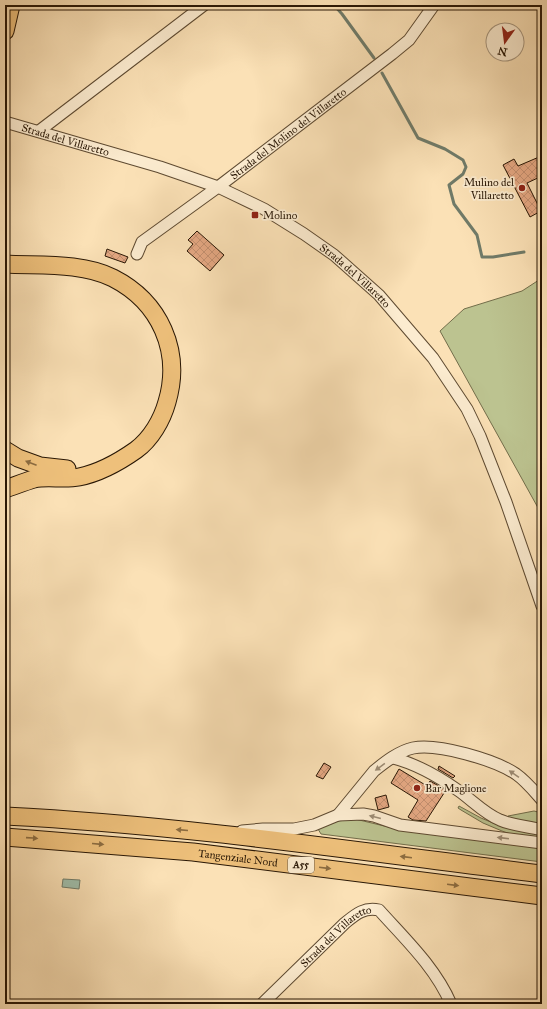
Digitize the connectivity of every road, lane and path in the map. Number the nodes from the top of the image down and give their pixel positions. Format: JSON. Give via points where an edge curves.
{"nodes":[{"id":1,"x":11,"y":5,"type":"edge"},
{"id":2,"x":204,"y":5,"type":"edge"},
{"id":3,"x":434,"y":5,"type":"edge"},
{"id":4,"x":5,"y":31,"type":"edge"},
{"id":5,"x":5,"y":122,"type":"edge"},
{"id":6,"x":39,"y":131,"type":"junction"},
{"id":7,"x":218,"y":187,"type":"junction"},
{"id":8,"x":137,"y":254,"type":"dead end"},
{"id":9,"x":5,"y":264,"type":"edge"},
{"id":10,"x":5,"y":450,"type":"edge"},
{"id":11,"x":124,"y":457,"type":"junction"},
{"id":12,"x":5,"y":489,"type":"edge"},
{"id":13,"x":542,"y":606,"type":"edge"},
{"id":14,"x":393,"y":758,"type":"junction"},
{"id":15,"x":542,"y":800,"type":"edge"},
{"id":16,"x":338,"y":815,"type":"junction"},
{"id":17,"x":5,"y":816,"type":"edge"},
{"id":18,"x":542,"y":830,"type":"edge"},
{"id":19,"x":221,"y":834,"type":"junction"},
{"id":20,"x":5,"y":837,"type":"edge"},
{"id":21,"x":542,"y":843,"type":"edge"},
{"id":22,"x":542,"y":874,"type":"edge"},
{"id":23,"x":542,"y":896,"type":"edge"},
{"id":24,"x":262,"y":1004,"type":"edge"},
{"id":25,"x":451,"y":1004,"type":"edge"}],
"edges":[{"from":1,"to":4,"type":"highway"},
{"from":2,"to":6,"type":"street"},
{"from":3,"to":7,"type":"street","name":"Strada del Molino del Villaretto","via":[[410,40]]},
{"from":5,"to":6,"type":"street","name":"Strada del Villaretto"},
{"from":6,"to":7,"type":"street","name":"Strada del Villaretto"},
{"from":7,"to":8,"type":"street","name":"Strada del Molino del Villaretto","via":[[142,242]]},
{"from":7,"to":13,"type":"street","name":"Strada del Villaretto","via":[[264,209],[334,255],[379,295],[433,358],[468,409],[480,436]]},
{"from":9,"to":11,"type":"highway","via":[[78,268],[102,273],[128,287],[149,306],[166,335],[172,370],[170,392],[163,414],[151,434],[137,449]]},
{"from":11,"to":10,"type":"highway","one_way":true,"via":[[86,468],[70,469],[40,466]]},
{"from":11,"to":12,"type":"highway","via":[[114,464],[79,477],[34,479]]},
{"from":15,"to":14,"type":"street","one_way":true,"via":[[516,774],[491,762],[457,752],[427,747],[406,750]]},
{"from":14,"to":16,"type":"street","one_way":true,"via":[[374,771]]},
{"from":14,"to":18,"type":"street","via":[[429,772],[500,820]]},
{"from":16,"to":19,"type":"street","via":[[294,829],[263,829]]},
{"from":21,"to":16,"type":"street","one_way":true,"via":[[424,828],[363,814]]},
{"from":19,"to":17,"type":"highway","name":"Tangenziale Nord","number":"A55","one_way":true},
{"from":22,"to":19,"type":"highway","name":"Tangenziale Nord","number":"A55","one_way":true},
{"from":20,"to":23,"type":"highway","name":"Tangenziale Nord","number":"A55","one_way":true,"via":[[192,852]]},
{"from":24,"to":25,"type":"street","name":"Strada del Villaretto","via":[[357,912],[370,908],[378,910],[430,967]]}]}
